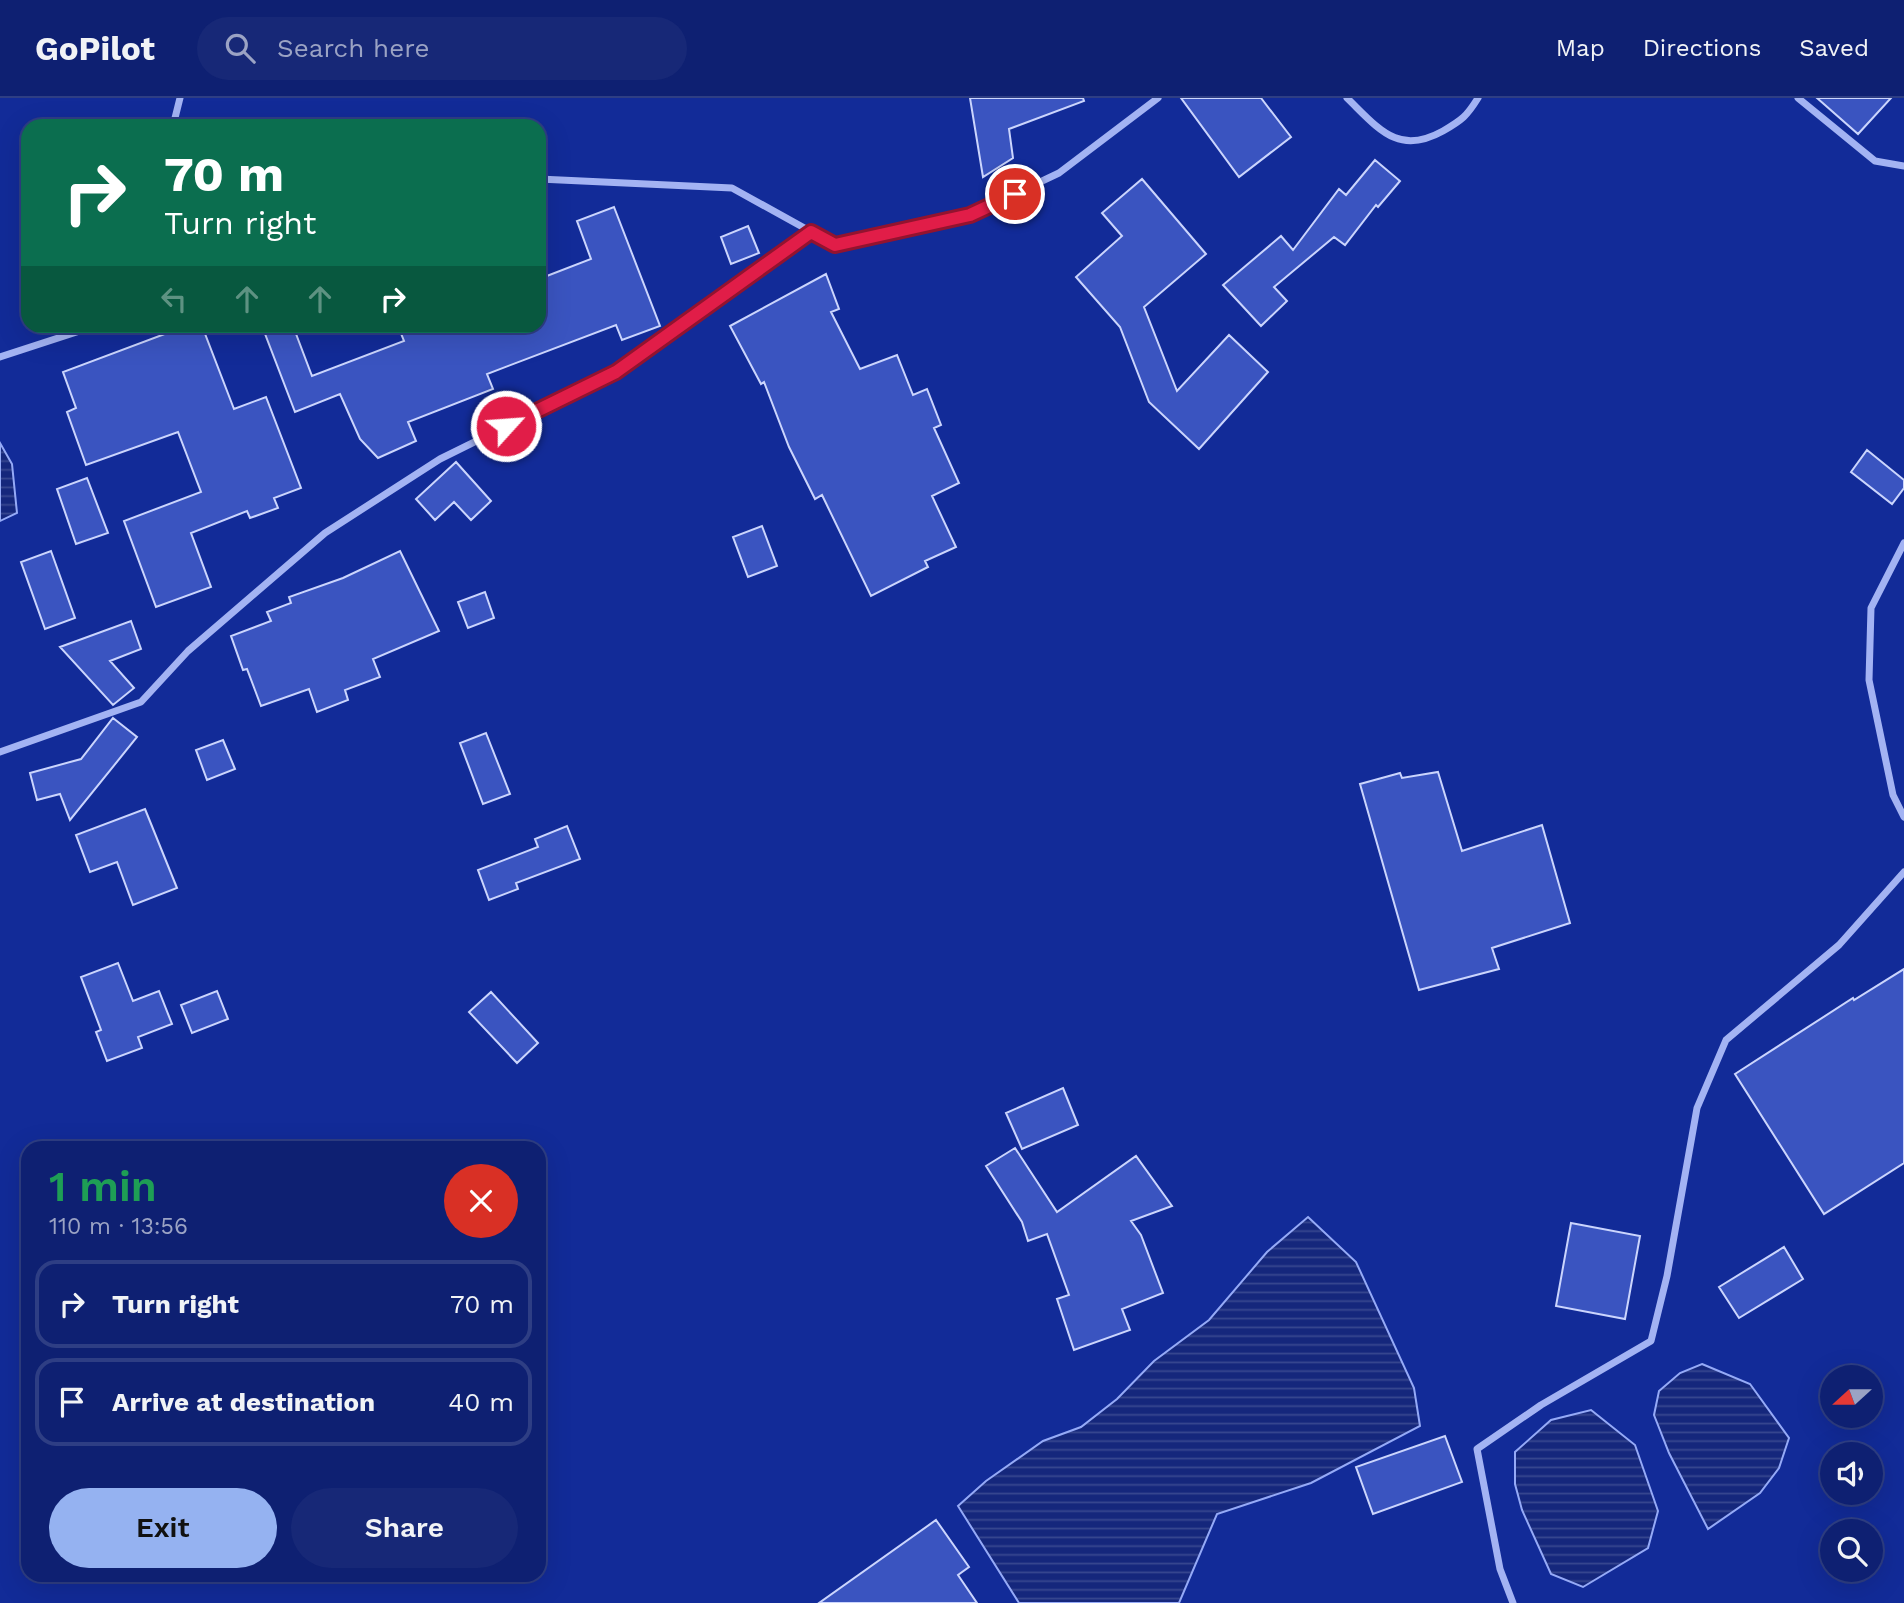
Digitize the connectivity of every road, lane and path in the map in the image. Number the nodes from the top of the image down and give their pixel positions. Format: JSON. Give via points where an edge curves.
{"nodes":[{"id":1,"x":180,"y":98,"type":"edge"},
{"id":2,"x":1158,"y":98,"type":"edge"},
{"id":3,"x":1348,"y":98,"type":"edge"},
{"id":4,"x":1478,"y":98,"type":"edge"},
{"id":5,"x":1798,"y":98,"type":"edge"},
{"id":6,"x":175,"y":119,"type":"edge"},
{"id":7,"x":1904,"y":166,"type":"edge"},
{"id":8,"x":546,"y":179,"type":"edge"},
{"id":9,"x":811,"y":232,"type":"junction"},
{"id":10,"x":74,"y":333,"type":"edge"},
{"id":11,"x":0,"y":357,"type":"edge"},
{"id":12,"x":1904,"y":543,"type":"edge"},
{"id":13,"x":0,"y":752,"type":"edge"},
{"id":14,"x":1904,"y":817,"type":"edge"},
{"id":15,"x":1904,"y":872,"type":"edge"},
{"id":16,"x":1513,"y":1603,"type":"edge"}],
"edges":[{"from":1,"to":6,"type":"street"},
{"from":2,"to":9,"type":"street","via":[[1059,173],[970,215],[835,245]]},
{"from":3,"to":4,"type":"street","via":[[1379,129],[1405,143],[1426,140],[1466,118]]},
{"from":5,"to":7,"type":"street","via":[[1875,161]]},
{"from":8,"to":9,"type":"street","via":[[732,188]]},
{"from":9,"to":13,"type":"street","via":[[616,372],[440,459],[325,533],[188,651],[141,702]]},
{"from":10,"to":11,"type":"street"},
{"from":12,"to":14,"type":"street","via":[[1871,608],[1870,680],[1893,795]]},
{"from":15,"to":16,"type":"street","via":[[1839,945],[1726,1040],[1698,1108],[1651,1341],[1541,1405],[1477,1449],[1500,1569]]}]}
